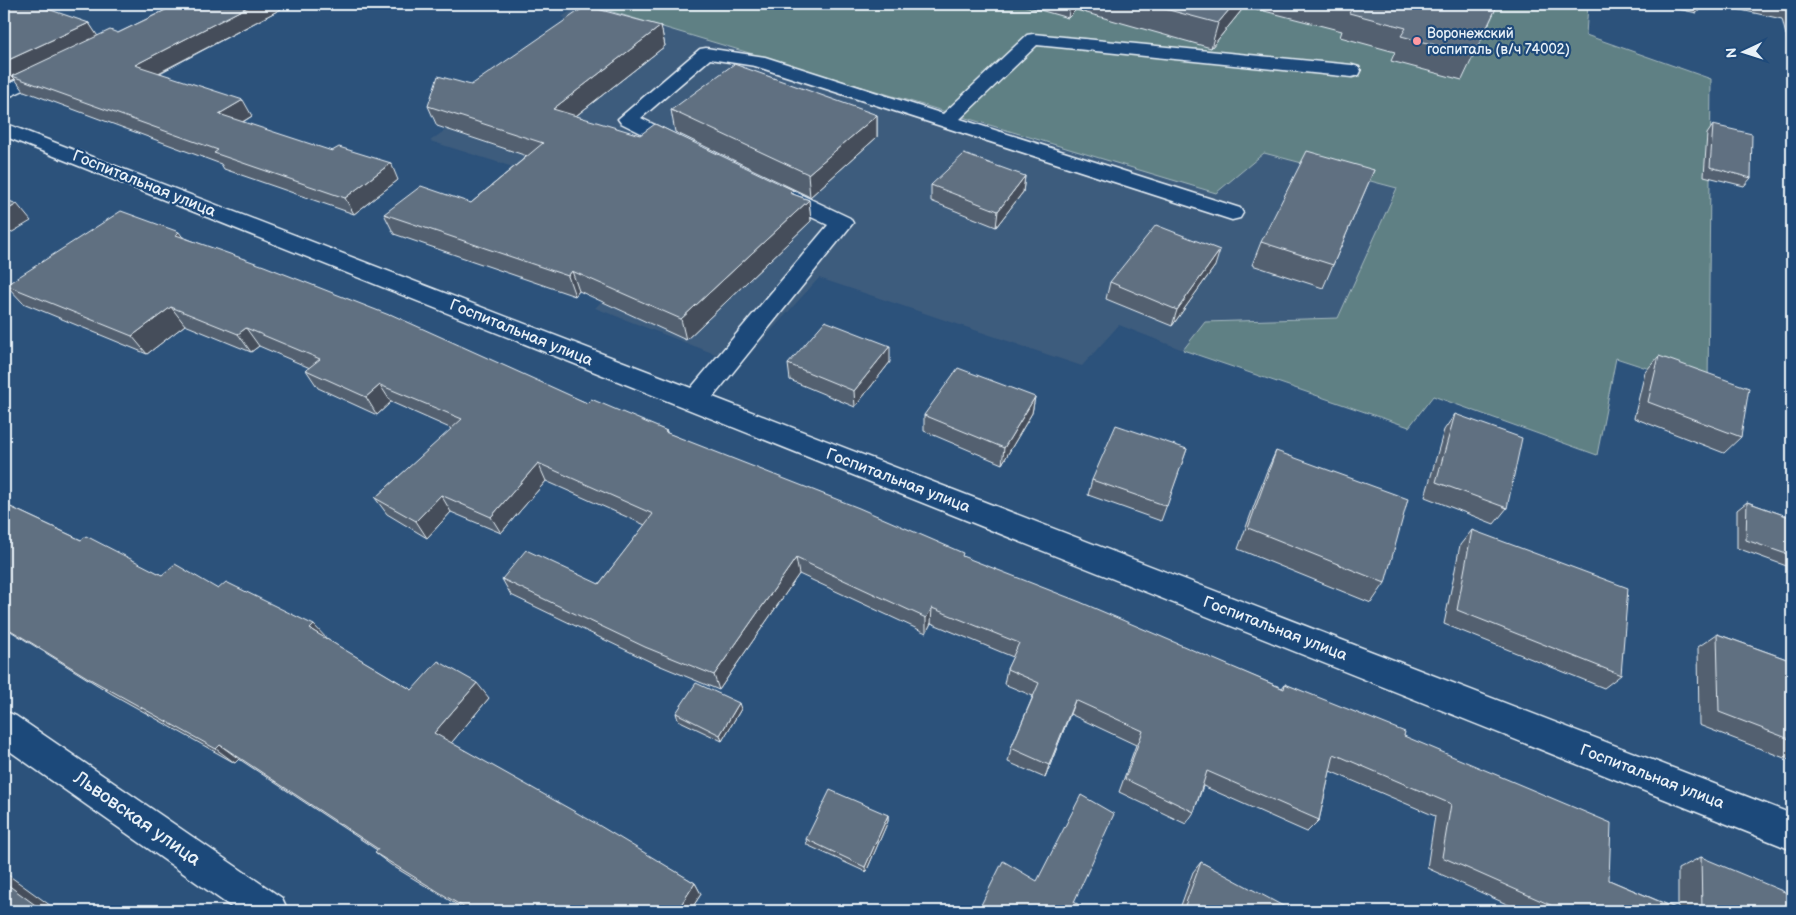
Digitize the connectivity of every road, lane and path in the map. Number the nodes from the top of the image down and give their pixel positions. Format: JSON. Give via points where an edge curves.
{"nodes":[{"id":1,"x":74,"y":59,"type":"edge"},
{"id":2,"x":1352,"y":71,"type":"dead end"},
{"id":3,"x":4,"y":93,"type":"edge"},
{"id":4,"x":947,"y":121,"type":"junction"},
{"id":5,"x":4,"y":129,"type":"edge"},
{"id":6,"x":699,"y":154,"type":"edge"},
{"id":7,"x":762,"y":184,"type":"edge"},
{"id":8,"x":1232,"y":213,"type":"dead end"},
{"id":9,"x":695,"y":401,"type":"junction"},
{"id":10,"x":4,"y":728,"type":"edge"},
{"id":11,"x":1792,"y":832,"type":"edge"},
{"id":12,"x":270,"y":911,"type":"edge"}],
"edges":[{"from":1,"to":3,"type":"street"},
{"from":2,"to":4,"type":"street","via":[[1033,38]]},
{"from":4,"to":6,"type":"street","via":[[758,61],[706,53],[628,119]]},
{"from":4,"to":8,"type":"street"},
{"from":5,"to":9,"type":"street","name":"Госпитальная улица"},
{"from":7,"to":9,"type":"street","via":[[842,224]]},
{"from":9,"to":11,"type":"street","name":"Госпитальная улица"},
{"from":10,"to":12,"type":"street","name":"Львовская улица"}]}
